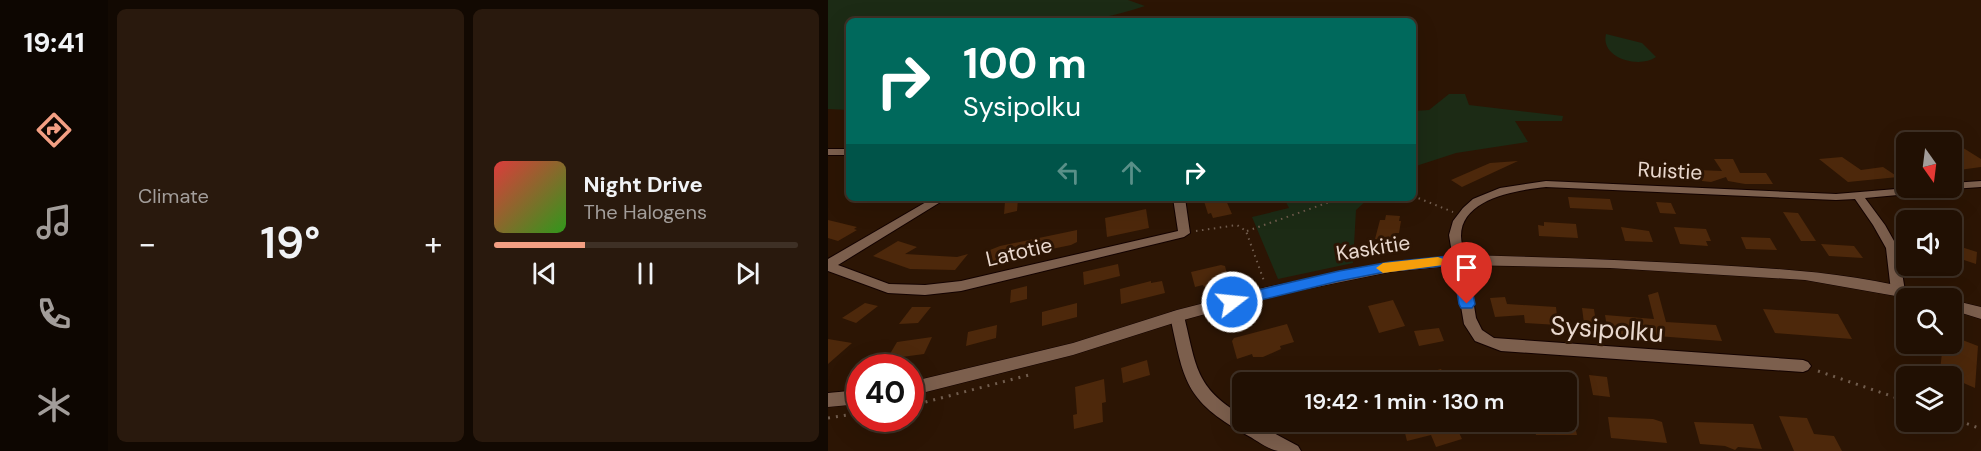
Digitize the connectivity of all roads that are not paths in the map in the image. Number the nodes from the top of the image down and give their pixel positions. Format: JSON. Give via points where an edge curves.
{"nodes":[{"id":1,"x":828,"y":152,"type":"edge"},
{"id":2,"x":846,"y":152,"type":"edge"},
{"id":3,"x":1981,"y":184,"type":"edge"},
{"id":4,"x":1962,"y":185,"type":"edge"},
{"id":5,"x":1896,"y":193,"type":"edge"},
{"id":6,"x":1859,"y":197,"type":"junction"},
{"id":7,"x":936,"y":201,"type":"edge"},
{"id":8,"x":1180,"y":201,"type":"edge"},
{"id":9,"x":1460,"y":265,"type":"junction"},
{"id":10,"x":828,"y":266,"type":"edge"},
{"id":11,"x":1898,"y":288,"type":"edge"},
{"id":12,"x":1896,"y":291,"type":"edge"},
{"id":13,"x":1962,"y":308,"type":"edge"},
{"id":14,"x":1981,"y":313,"type":"edge"},
{"id":15,"x":1177,"y":316,"type":"junction"},
{"id":16,"x":1803,"y":366,"type":"road end"},
{"id":17,"x":924,"y":386,"type":"edge"},
{"id":18,"x":846,"y":398,"type":"edge"},
{"id":19,"x":828,"y":400,"type":"edge"},
{"id":20,"x":1292,"y":451,"type":"edge"}],
"edges":[{"from":1,"to":2,"type":"street"},
{"from":3,"to":4,"type":"street"},
{"from":5,"to":6,"type":"street","name":"Ruistie"},
{"from":6,"to":9,"type":"street","name":"Ruistie","via":[[1546,184],[1495,192],[1461,215],[1456,224]]},
{"from":6,"to":11,"type":"street","via":[[1892,248]]},
{"from":7,"to":10,"type":"street","name":"Latotie"},
{"from":8,"to":10,"type":"street","name":"Latotie","via":[[1185,233],[961,286],[925,290],[888,288]]},
{"from":9,"to":12,"type":"street","name":"Kaskitie","via":[[1730,269],[1805,275]]},
{"from":9,"to":15,"type":"street","name":"Kaskitie","via":[[1390,267],[1267,292]]},
{"from":9,"to":16,"type":"street","name":"Sysipolku","via":[[1473,330],[1487,342]]},
{"from":13,"to":14,"type":"street"},
{"from":15,"to":17,"type":"street","name":"Kaskitie","via":[[1073,349]]},
{"from":15,"to":20,"type":"street","via":[[1194,380],[1212,406]]},
{"from":18,"to":19,"type":"street"}]}
